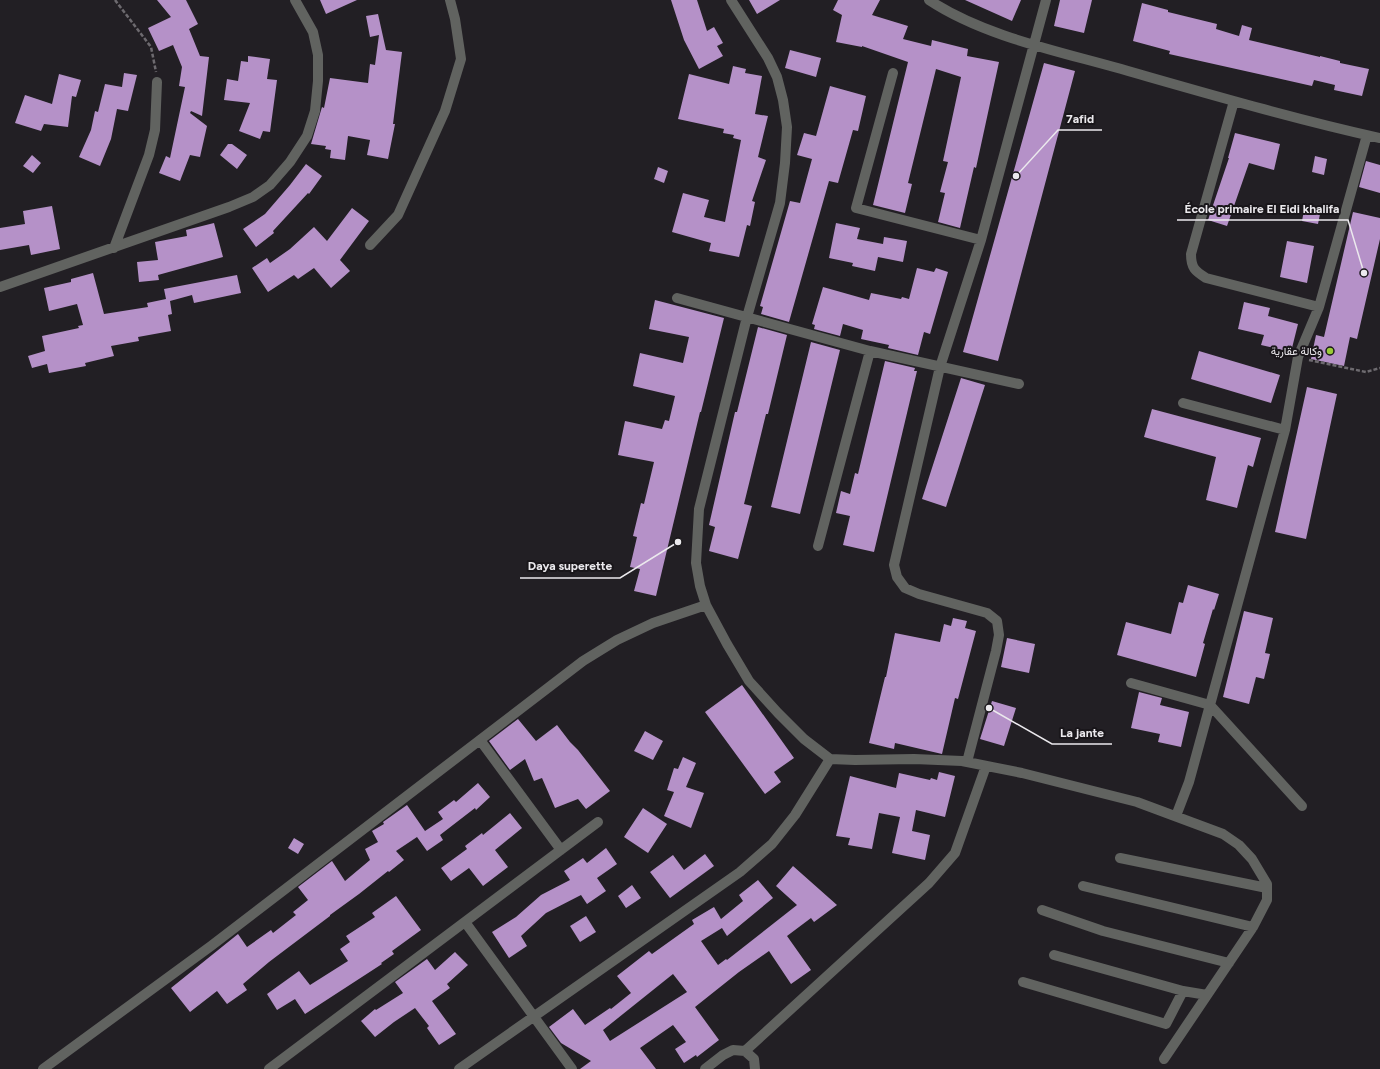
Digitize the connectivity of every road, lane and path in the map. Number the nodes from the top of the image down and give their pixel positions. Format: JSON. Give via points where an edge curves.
{"nodes":[{"id":1,"x":115,"y":0,"type":"edge"},
{"id":2,"x":295,"y":0,"type":"edge"},
{"id":3,"x":450,"y":0,"type":"edge"},
{"id":4,"x":731,"y":0,"type":"edge"},
{"id":5,"x":929,"y":0,"type":"edge"},
{"id":6,"x":1046,"y":0,"type":"edge"},
{"id":7,"x":1034,"y":44,"type":"junction"},
{"id":8,"x":893,"y":73,"type":"dead end"},
{"id":9,"x":157,"y":82,"type":"joint"},
{"id":10,"x":1234,"y":102,"type":"junction"},
{"id":11,"x":1367,"y":135,"type":"junction"},
{"id":12,"x":1380,"y":138,"type":"edge"},
{"id":13,"x":980,"y":240,"type":"junction"},
{"id":14,"x":370,"y":245,"type":"dead end"},
{"id":15,"x":114,"y":248,"type":"junction"},
{"id":16,"x":0,"y":287,"type":"edge"},
{"id":17,"x":677,"y":298,"type":"dead end"},
{"id":18,"x":1319,"y":307,"type":"junction"},
{"id":19,"x":747,"y":317,"type":"junction"},
{"id":20,"x":870,"y":351,"type":"junction"},
{"id":21,"x":1298,"y":357,"type":"junction"},
{"id":22,"x":940,"y":367,"type":"junction"},
{"id":23,"x":1380,"y":368,"type":"edge"},
{"id":24,"x":1020,"y":384,"type":"dead end"},
{"id":25,"x":1183,"y":403,"type":"dead end"},
{"id":26,"x":1285,"y":430,"type":"junction"},
{"id":27,"x":818,"y":546,"type":"dead end"},
{"id":28,"x":706,"y":605,"type":"junction"},
{"id":29,"x":1131,"y":683,"type":"dead end"},
{"id":30,"x":1210,"y":705,"type":"junction"},
{"id":31,"x":480,"y":740,"type":"junction"},
{"id":32,"x":830,"y":759,"type":"junction"},
{"id":33,"x":967,"y":762,"type":"junction"},
{"id":34,"x":986,"y":766,"type":"junction"},
{"id":35,"x":1302,"y":806,"type":"dead end"},
{"id":36,"x":1176,"y":816,"type":"junction"},
{"id":37,"x":598,"y":822,"type":"dead end"},
{"id":38,"x":561,"y":850,"type":"junction"},
{"id":39,"x":1120,"y":858,"type":"dead end"},
{"id":40,"x":1083,"y":886,"type":"dead end"},
{"id":41,"x":1267,"y":888,"type":"junction"},
{"id":42,"x":1042,"y":910,"type":"dead end"},
{"id":43,"x":465,"y":922,"type":"junction"},
{"id":44,"x":1253,"y":927,"type":"junction"},
{"id":45,"x":1054,"y":954,"type":"dead end"},
{"id":46,"x":1229,"y":963,"type":"junction"},
{"id":47,"x":1023,"y":982,"type":"dead end"},
{"id":48,"x":1183,"y":991,"type":"junction"},
{"id":49,"x":1207,"y":995,"type":"junction"},
{"id":50,"x":534,"y":1018,"type":"junction"},
{"id":51,"x":745,"y":1051,"type":"junction"},
{"id":52,"x":1164,"y":1059,"type":"dead end"},
{"id":53,"x":43,"y":1069,"type":"edge"},
{"id":54,"x":270,"y":1069,"type":"edge"},
{"id":55,"x":459,"y":1069,"type":"edge"},
{"id":56,"x":572,"y":1069,"type":"edge"},
{"id":57,"x":705,"y":1069,"type":"edge"},
{"id":58,"x":755,"y":1069,"type":"edge"}],
"edges":[{"from":1,"to":9,"type":"path","via":[[151,47]]},
{"from":2,"to":15,"type":"street","via":[[313,32],[318,55],[318,81],[315,111],[307,136],[290,162],[270,185],[253,197]]},
{"from":3,"to":14,"type":"street","via":[[461,59],[445,111],[398,215]]},
{"from":4,"to":19,"type":"street","via":[[768,58],[777,77],[787,127],[780,202]]},
{"from":5,"to":7,"type":"street","via":[[981,26]]},
{"from":6,"to":7,"type":"street"},
{"from":7,"to":10,"type":"street"},
{"from":7,"to":13,"type":"street"},
{"from":8,"to":13,"type":"street","via":[[856,208]]},
{"from":9,"to":15,"type":"street","via":[[155,130],[149,155]]},
{"from":10,"to":11,"type":"street"},
{"from":10,"to":18,"type":"street","via":[[1191,254],[1191,264],[1206,278]]},
{"from":11,"to":12,"type":"street"},
{"from":11,"to":18,"type":"street"},
{"from":13,"to":22,"type":"street"},
{"from":15,"to":16,"type":"street"},
{"from":17,"to":19,"type":"street"},
{"from":18,"to":21,"type":"street"},
{"from":19,"to":20,"type":"street"},
{"from":19,"to":28,"type":"street","via":[[699,509],[696,563]]},
{"from":20,"to":22,"type":"street"},
{"from":20,"to":27,"type":"street"},
{"from":21,"to":23,"type":"path","via":[[1366,372]]},
{"from":21,"to":26,"type":"street"},
{"from":22,"to":24,"type":"street"},
{"from":22,"to":33,"type":"street","via":[[894,565],[897,577],[905,588],[987,613],[997,621],[999,635],[996,651]]},
{"from":25,"to":26,"type":"street"},
{"from":26,"to":30,"type":"street"},
{"from":28,"to":31,"type":"street","via":[[653,623],[617,640],[582,661]]},
{"from":28,"to":32,"type":"street","via":[[749,681],[799,734]]},
{"from":29,"to":30,"type":"street"},
{"from":30,"to":35,"type":"street"},
{"from":30,"to":36,"type":"street","via":[[1189,782]]},
{"from":31,"to":38,"type":"street"},
{"from":31,"to":53,"type":"street","via":[[211,946]]},
{"from":32,"to":33,"type":"street"},
{"from":32,"to":50,"type":"street","via":[[795,815],[772,844],[740,872]]},
{"from":33,"to":34,"type":"street"},
{"from":34,"to":36,"type":"street","via":[[1137,802]]},
{"from":34,"to":51,"type":"street","via":[[955,853],[929,883]]},
{"from":36,"to":41,"type":"street","via":[[1223,834],[1239,845],[1252,859]]},
{"from":37,"to":38,"type":"street"},
{"from":38,"to":43,"type":"street"},
{"from":39,"to":41,"type":"street"},
{"from":40,"to":44,"type":"street"},
{"from":41,"to":44,"type":"street","via":[[1267,900]]},
{"from":42,"to":46,"type":"street","via":[[1103,931]]},
{"from":43,"to":50,"type":"street"},
{"from":43,"to":54,"type":"street"},
{"from":44,"to":46,"type":"street"},
{"from":45,"to":48,"type":"street"},
{"from":46,"to":49,"type":"street"},
{"from":47,"to":48,"type":"street","via":[[1166,1024]]},
{"from":48,"to":49,"type":"street"},
{"from":49,"to":52,"type":"street"},
{"from":50,"to":55,"type":"street"},
{"from":50,"to":56,"type":"street"},
{"from":51,"to":57,"type":"street","via":[[733,1050]]},
{"from":51,"to":58,"type":"street","via":[[754,1059]]}]}
